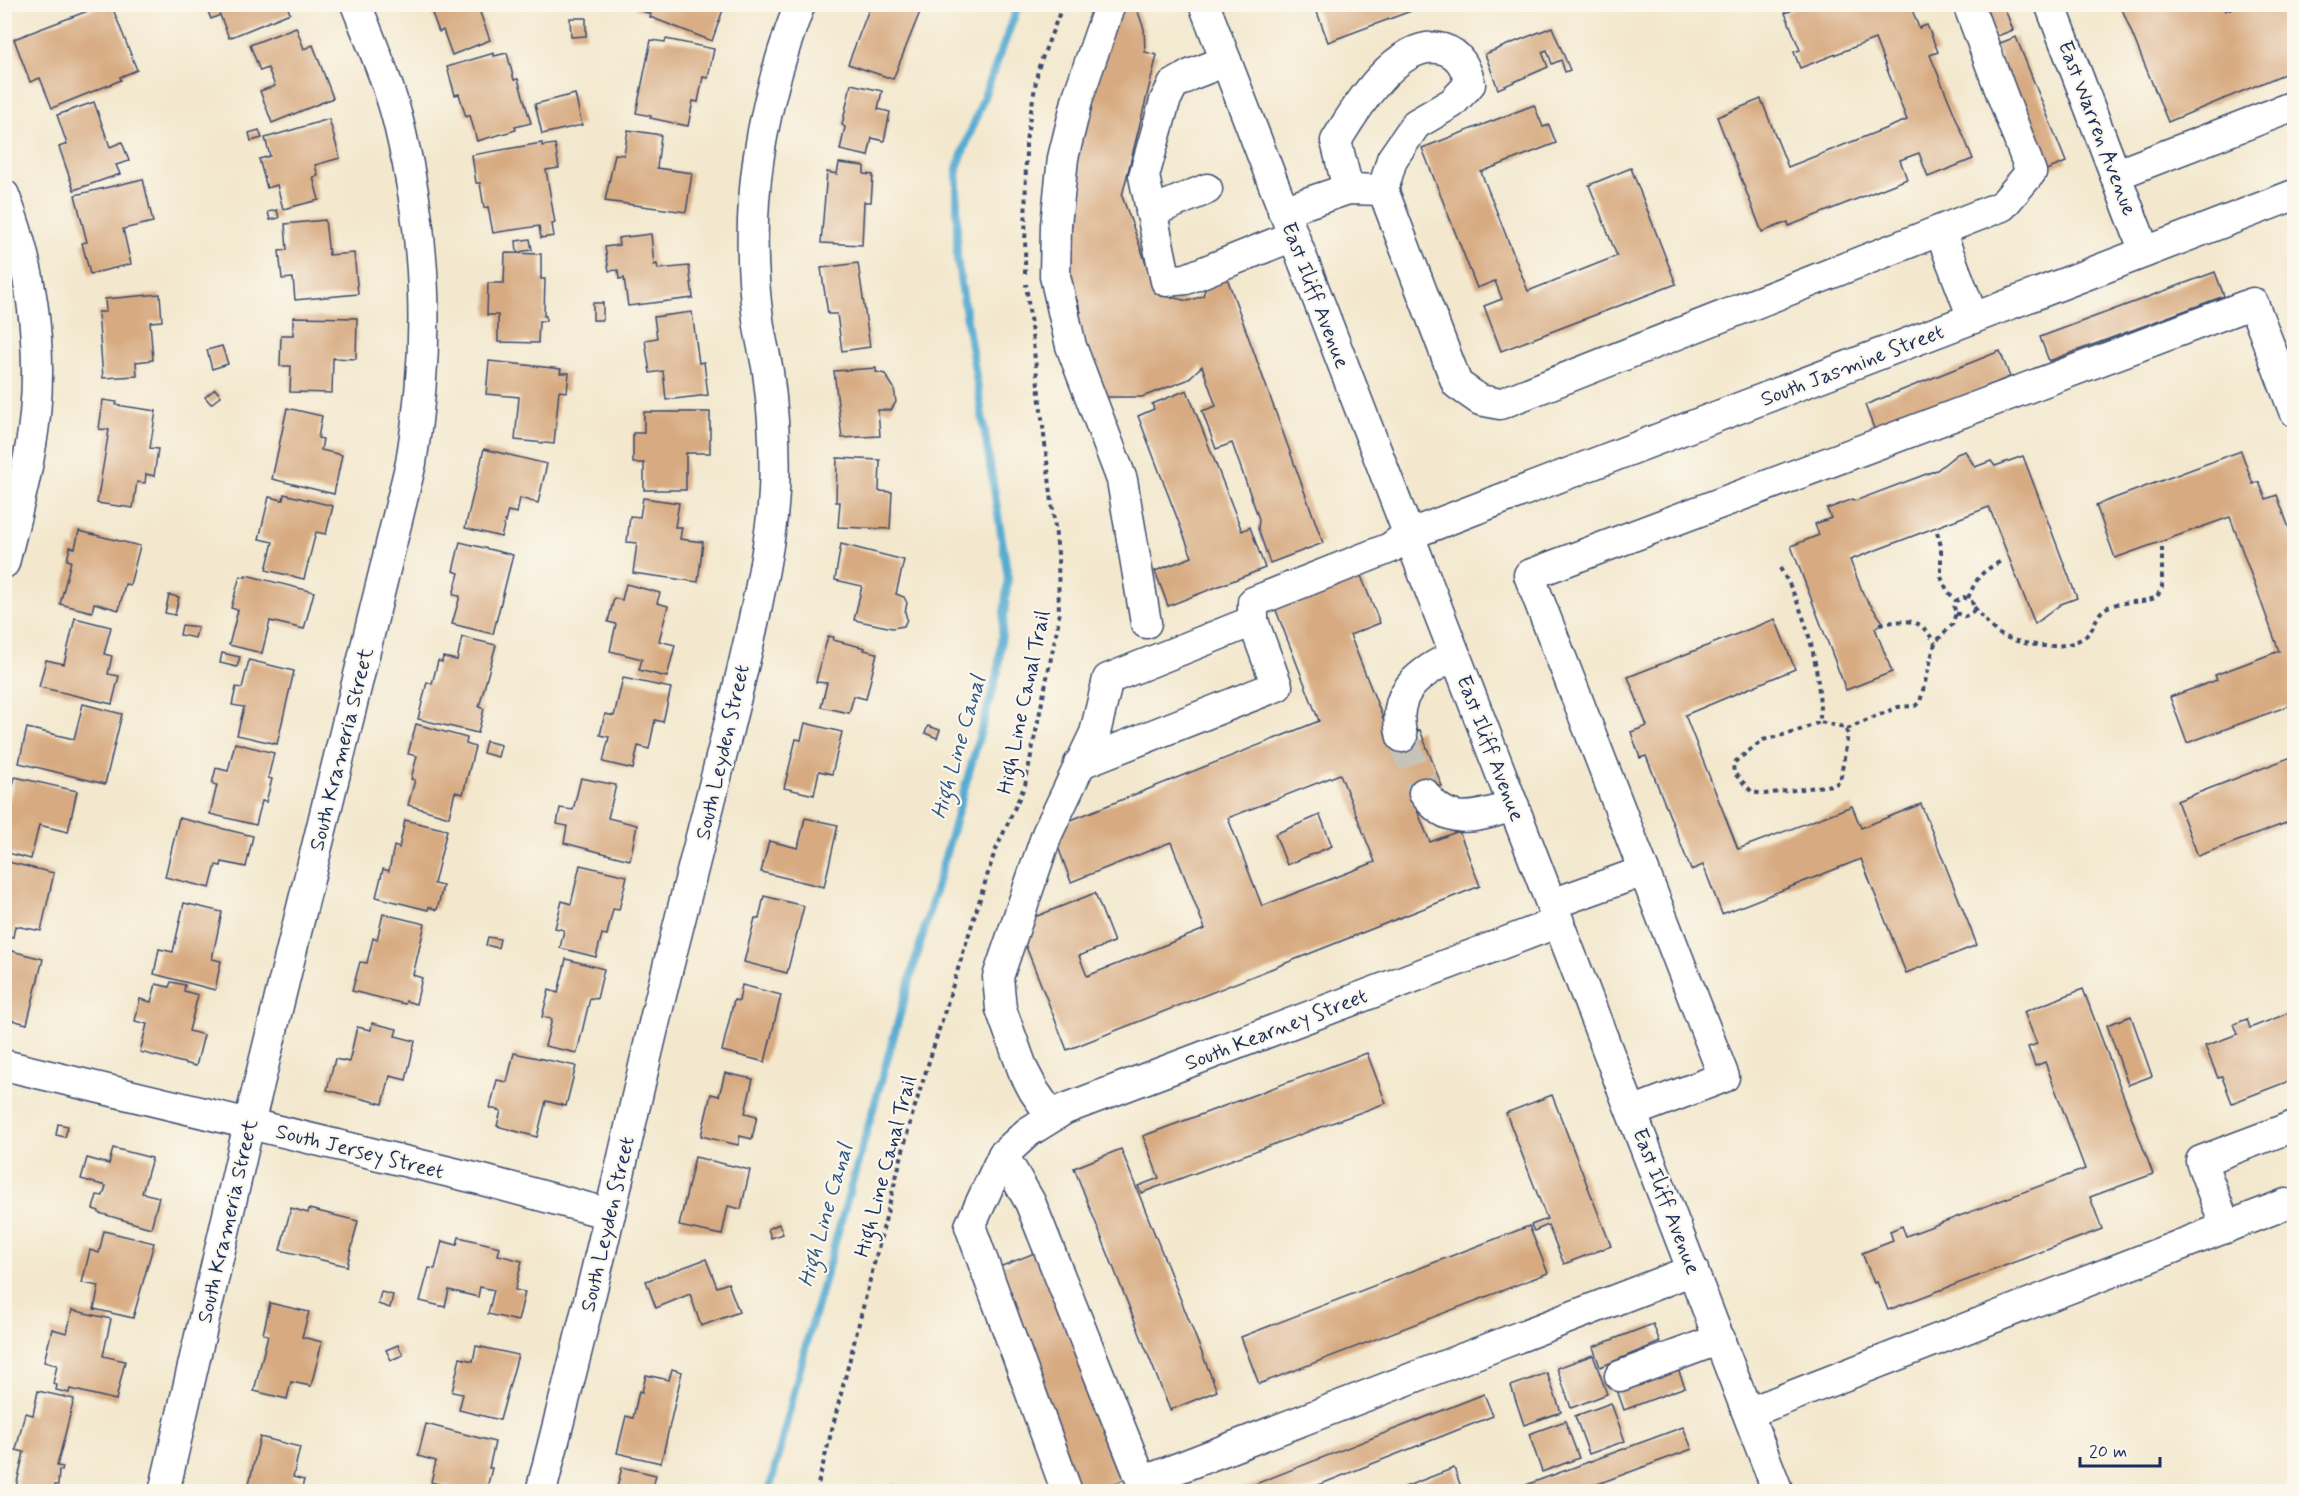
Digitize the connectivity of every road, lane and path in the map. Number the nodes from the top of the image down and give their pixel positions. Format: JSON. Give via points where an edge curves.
{"nodes":[{"id":1,"x":356,"y":4,"type":"edge"},
{"id":2,"x":800,"y":4,"type":"edge"},
{"id":3,"x":1063,"y":4,"type":"edge"},
{"id":4,"x":1110,"y":4,"type":"edge"},
{"id":5,"x":1204,"y":4,"type":"edge"},
{"id":6,"x":1968,"y":4,"type":"edge"},
{"id":7,"x":2050,"y":4,"type":"edge"},
{"id":8,"x":1226,"y":61,"type":"junction"},
{"id":9,"x":2295,"y":106,"type":"edge"},
{"id":10,"x":2115,"y":175,"type":"junction"},
{"id":11,"x":1207,"y":189,"type":"dead end"},
{"id":12,"x":1348,"y":189,"type":"junction"},
{"id":13,"x":1383,"y":190,"type":"junction"},
{"id":14,"x":4,"y":195,"type":"edge"},
{"id":15,"x":2293,"y":200,"type":"edge"},
{"id":16,"x":1151,"y":212,"type":"junction"},
{"id":17,"x":1288,"y":224,"type":"junction"},
{"id":18,"x":1940,"y":231,"type":"junction"},
{"id":19,"x":2145,"y":252,"type":"junction"},
{"id":20,"x":1973,"y":318,"type":"junction"},
{"id":21,"x":2295,"y":411,"type":"edge"},
{"id":22,"x":1936,"y":532,"type":"dead end"},
{"id":23,"x":1408,"y":535,"type":"junction"},
{"id":24,"x":2162,"y":545,"type":"dead end"},
{"id":25,"x":2000,"y":562,"type":"dead end"},
{"id":26,"x":4,"y":563,"type":"edge"},
{"id":27,"x":1780,"y":568,"type":"dead end"},
{"id":28,"x":1968,"y":598,"type":"junction"},
{"id":29,"x":1956,"y":601,"type":"junction"},
{"id":30,"x":1974,"y":607,"type":"junction"},
{"id":31,"x":1956,"y":613,"type":"junction"},
{"id":32,"x":1253,"y":621,"type":"junction"},
{"id":33,"x":1146,"y":623,"type":"dead end"},
{"id":34,"x":1880,"y":624,"type":"dead end"},
{"id":35,"x":1935,"y":643,"type":"junction"},
{"id":36,"x":1455,"y":655,"type":"junction"},
{"id":37,"x":1820,"y":722,"type":"junction"},
{"id":38,"x":1847,"y":729,"type":"junction"},
{"id":39,"x":1402,"y":737,"type":"tunnel mouth"},
{"id":40,"x":1079,"y":764,"type":"junction"},
{"id":41,"x":1424,"y":793,"type":"tunnel mouth"},
{"id":42,"x":1514,"y":806,"type":"junction"},
{"id":43,"x":1644,"y":871,"type":"junction"},
{"id":44,"x":1556,"y":913,"type":"junction"},
{"id":45,"x":4,"y":1065,"type":"edge"},
{"id":46,"x":1632,"y":1112,"type":"junction"},
{"id":47,"x":1052,"y":1117,"type":"junction"},
{"id":48,"x":249,"y":1124,"type":"junction"},
{"id":49,"x":2295,"y":1126,"type":"edge"},
{"id":50,"x":1003,"y":1155,"type":"junction"},
{"id":51,"x":2286,"y":1204,"type":"dead end"},
{"id":52,"x":610,"y":1214,"type":"junction"},
{"id":53,"x":2226,"y":1228,"type":"junction"},
{"id":54,"x":1693,"y":1270,"type":"junction"},
{"id":55,"x":1720,"y":1339,"type":"junction"},
{"id":56,"x":1620,"y":1376,"type":"dead end"},
{"id":57,"x":1748,"y":1413,"type":"junction"},
{"id":58,"x":1129,"y":1487,"type":"edge"},
{"id":59,"x":164,"y":1491,"type":"edge"},
{"id":60,"x":541,"y":1491,"type":"edge"},
{"id":61,"x":816,"y":1491,"type":"edge"},
{"id":62,"x":1067,"y":1491,"type":"edge"},
{"id":63,"x":1778,"y":1491,"type":"edge"}],
"edges":[{"from":1,"to":48,"type":"street","name":"South Krameria Street","via":[[400,128],[418,219],[424,272],[422,378],[411,463]]},
{"from":2,"to":52,"type":"street","name":"South Leyden Street","via":[[770,92],[753,200],[753,270],[774,425],[774,481],[764,579]]},
{"from":3,"to":61,"type":"path","name":"High Line Canal Trail","via":[[1038,69],[1026,141],[1023,263],[1058,553],[1059,619],[1025,785],[994,854],[911,1119]]},
{"from":4,"to":33,"type":"street","via":[[1078,97],[1063,158],[1055,276],[1071,346],[1122,480]]},
{"from":5,"to":8,"type":"street","name":"East Iliff Avenue"},
{"from":6,"to":18,"type":"street","via":[[2031,172],[2001,206]]},
{"from":7,"to":10,"type":"street","name":"East Warren Avenue"},
{"from":8,"to":16,"type":"street","via":[[1173,85],[1165,101],[1144,176]]},
{"from":8,"to":17,"type":"street","name":"East Iliff Avenue"},
{"from":9,"to":10,"type":"street"},
{"from":10,"to":19,"type":"street","name":"East Warren Avenue"},
{"from":11,"to":16,"type":"street"},
{"from":12,"to":13,"type":"street"},
{"from":12,"to":13,"type":"street","via":[[1336,141],[1357,106],[1383,75],[1413,53],[1431,46],[1450,51],[1465,65],[1470,84],[1452,103],[1416,124],[1392,159]]},
{"from":12,"to":17,"type":"street"},
{"from":13,"to":18,"type":"street","via":[[1457,384],[1480,400],[1500,404]]},
{"from":14,"to":26,"type":"street","via":[[26,266],[37,362],[35,415],[26,476]]},
{"from":15,"to":19,"type":"street","name":"South Jasmine Street"},
{"from":16,"to":17,"type":"street","via":[[1166,281],[1186,279]]},
{"from":17,"to":23,"type":"street","name":"East Iliff Avenue"},
{"from":18,"to":20,"type":"street"},
{"from":19,"to":20,"type":"street","name":"South Jasmine Street"},
{"from":20,"to":23,"type":"street","name":"South Jasmine Street"},
{"from":21,"to":43,"type":"street","via":[[2253,303],[1529,575]]},
{"from":22,"to":29,"type":"path","via":[[1941,546],[1941,577]]},
{"from":23,"to":32,"type":"street","name":"South Jasmine Street","via":[[1390,548],[1253,602]]},
{"from":23,"to":36,"type":"street","name":"East Iliff Avenue"},
{"from":24,"to":30,"type":"path","via":[[2162,587],[2157,597],[2147,602],[2110,606],[2098,615],[2089,633],[2066,645],[2042,646],[2003,636]]},
{"from":25,"to":28,"type":"path","via":[[1977,577]]},
{"from":27,"to":37,"type":"path","via":[[1793,590],[1810,642]]},
{"from":28,"to":29,"type":"path"},
{"from":28,"to":30,"type":"path"},
{"from":29,"to":31,"type":"path"},
{"from":30,"to":31,"type":"path","via":[[1965,617]]},
{"from":31,"to":35,"type":"path","via":[[1945,635]]},
{"from":32,"to":40,"type":"street","via":[[1108,679],[1095,733]]},
{"from":32,"to":40,"type":"street","via":[[1277,686]]},
{"from":34,"to":35,"type":"path","via":[[1912,620]]},
{"from":35,"to":38,"type":"path","via":[[1915,706],[1898,707]]},
{"from":36,"to":39,"type":"street","via":[[1428,668],[1410,686],[1400,706]]},
{"from":36,"to":42,"type":"street","name":"East Iliff Avenue"},
{"from":37,"to":38,"type":"path"},
{"from":37,"to":38,"type":"path","via":[[1763,740],[1736,761],[1734,773],[1752,792],[1764,794],[1840,782]]},
{"from":40,"to":47,"type":"street","via":[[1047,834],[998,977],[1001,1009],[1023,1070]]},
{"from":41,"to":42,"type":"street","via":[[1433,807],[1451,816],[1472,818]]},
{"from":42,"to":44,"type":"street","name":"East Iliff Avenue"},
{"from":43,"to":44,"type":"street","name":"South Kearney Street"},
{"from":43,"to":46,"type":"street","via":[[1724,1077]]},
{"from":44,"to":46,"type":"street","name":"East Iliff Avenue"},
{"from":44,"to":47,"type":"street","name":"South Kearney Street"},
{"from":45,"to":48,"type":"street","name":"South Jersey Street"},
{"from":46,"to":54,"type":"street","name":"East Iliff Avenue"},
{"from":47,"to":50,"type":"street","name":"South Kearney Street"},
{"from":48,"to":52,"type":"street","name":"South Jersey Street"},
{"from":48,"to":59,"type":"street","name":"South Krameria Street"},
{"from":49,"to":53,"type":"street","via":[[2201,1161]]},
{"from":50,"to":58,"type":"street","via":[[1030,1202]]},
{"from":50,"to":62,"type":"street","via":[[970,1226]]},
{"from":51,"to":53,"type":"street"},
{"from":52,"to":60,"type":"street","name":"South Leyden Street"},
{"from":53,"to":57,"type":"street"},
{"from":54,"to":55,"type":"street","name":"East Iliff Avenue"},
{"from":54,"to":58,"type":"street"},
{"from":55,"to":56,"type":"street"},
{"from":55,"to":57,"type":"street","name":"East Iliff Avenue"},
{"from":57,"to":63,"type":"street","name":"East Iliff Avenue"}]}
